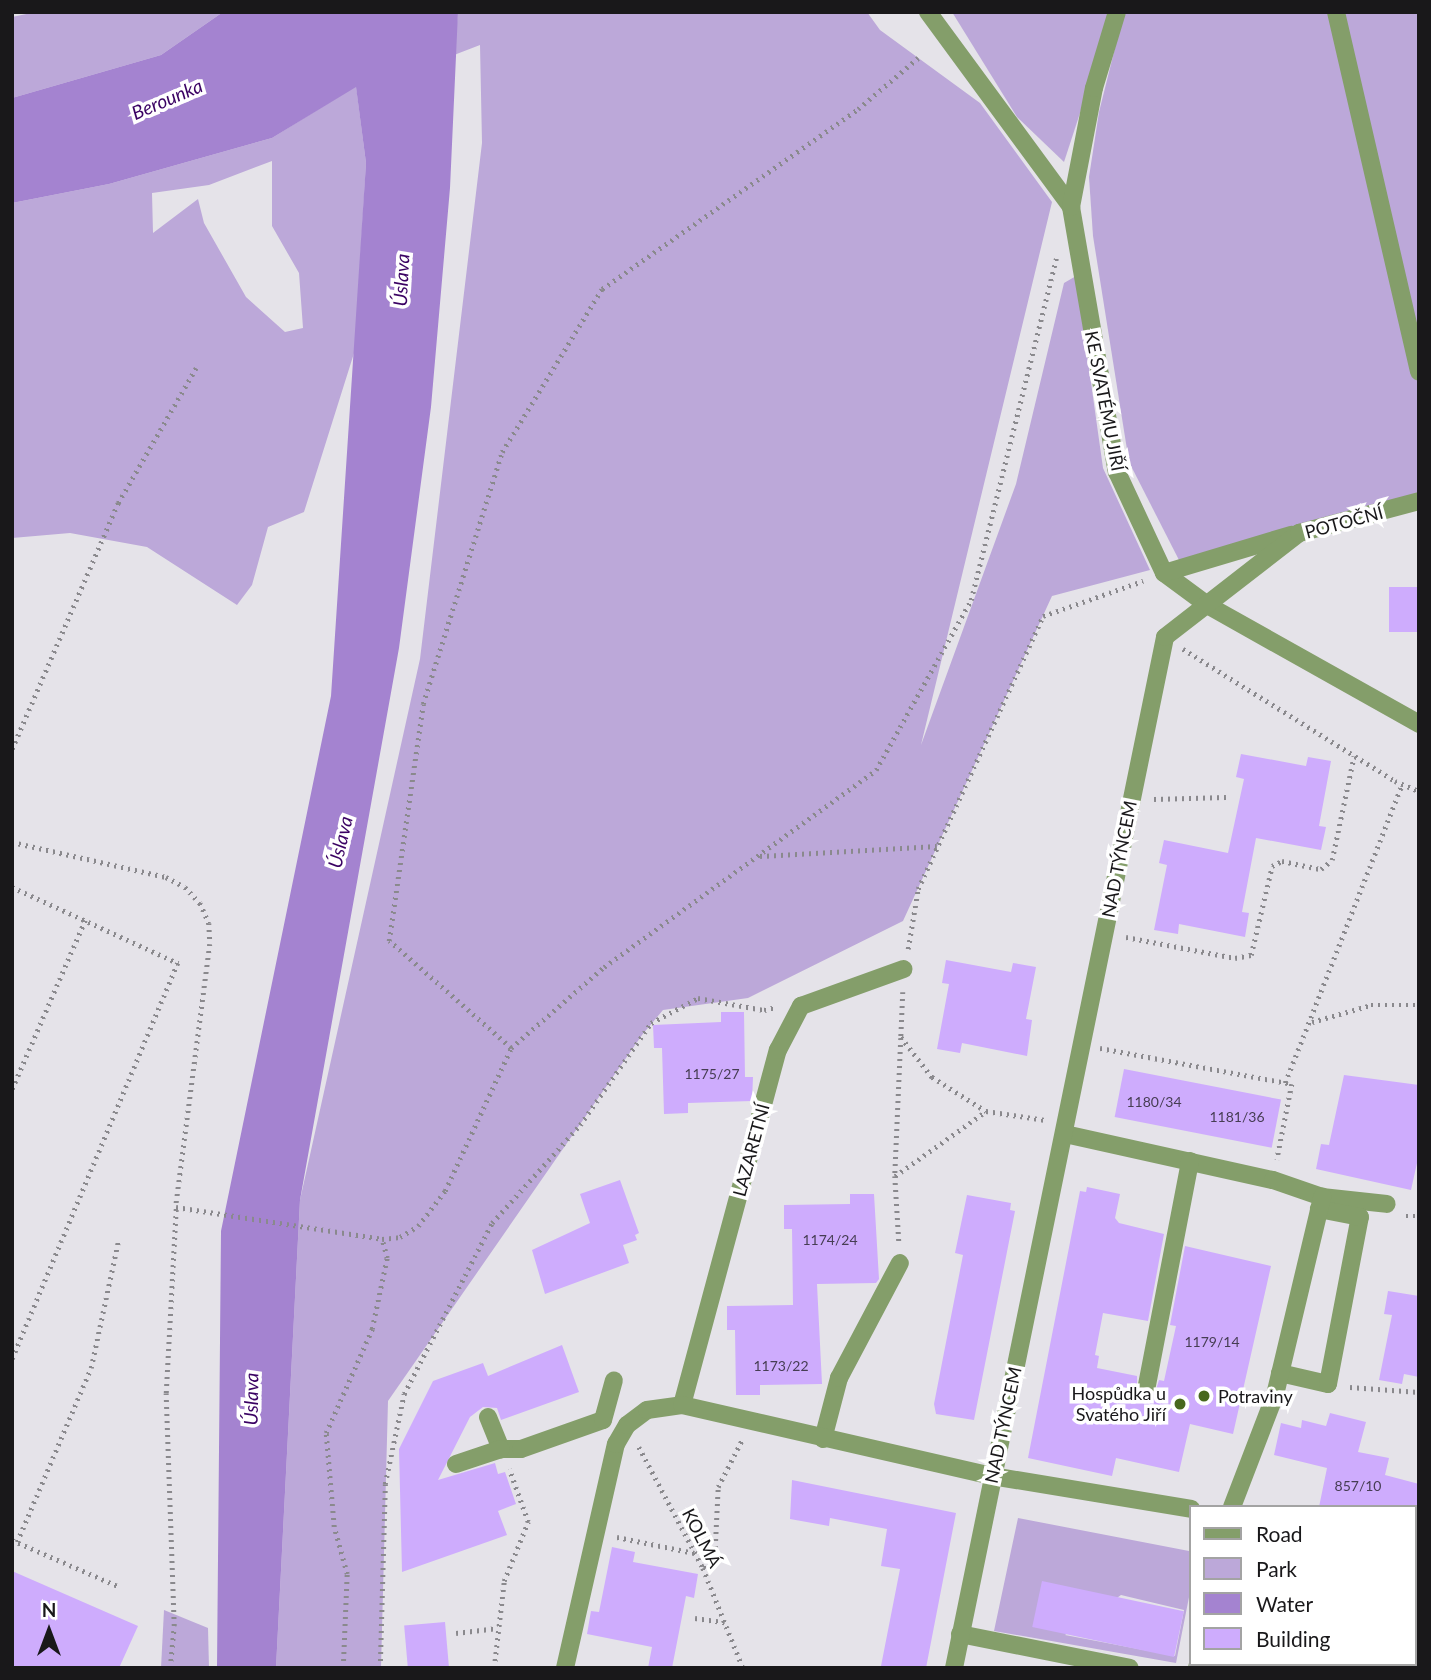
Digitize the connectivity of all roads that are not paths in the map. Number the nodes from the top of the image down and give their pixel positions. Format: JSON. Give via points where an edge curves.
{"nodes":[{"id":1,"x":928,"y":12,"type":"edge"},
{"id":2,"x":1117,"y":12,"type":"edge"},
{"id":3,"x":1336,"y":12,"type":"edge"},
{"id":4,"x":1071,"y":207,"type":"junction"},
{"id":5,"x":1419,"y":372,"type":"edge"},
{"id":6,"x":1419,"y":501,"type":"edge"},
{"id":7,"x":1299,"y":533,"type":"junction"},
{"id":8,"x":1164,"y":573,"type":"junction"},
{"id":9,"x":1209,"y":606,"type":"junction"},
{"id":10,"x":1419,"y":723,"type":"edge"},
{"id":11,"x":904,"y":969,"type":"road end"},
{"id":12,"x":1065,"y":1134,"type":"junction"},
{"id":13,"x":1190,"y":1161,"type":"junction"},
{"id":14,"x":1321,"y":1203,"type":"junction"},
{"id":15,"x":1387,"y":1204,"type":"dead end"},
{"id":16,"x":900,"y":1263,"type":"road end"},
{"id":17,"x":1280,"y":1373,"type":"junction"},
{"id":18,"x":614,"y":1380,"type":"dead end"},
{"id":19,"x":1147,"y":1385,"type":"dead end"},
{"id":20,"x":682,"y":1405,"type":"junction"},
{"id":21,"x":488,"y":1417,"type":"dead end"},
{"id":22,"x":823,"y":1439,"type":"junction"},
{"id":23,"x":501,"y":1449,"type":"junction"},
{"id":24,"x":456,"y":1464,"type":"dead end"},
{"id":25,"x":992,"y":1476,"type":"junction"},
{"id":26,"x":1234,"y":1505,"type":"edge"},
{"id":27,"x":1190,"y":1510,"type":"edge"},
{"id":28,"x":960,"y":1634,"type":"junction"},
{"id":29,"x":565,"y":1668,"type":"edge"},
{"id":30,"x":954,"y":1668,"type":"edge"},
{"id":31,"x":1130,"y":1668,"type":"edge"}],
"edges":[{"from":1,"to":4,"type":"street","name":"KE SVATÉMU JIŘÍ"},
{"from":2,"to":4,"type":"street","via":[[1094,88]]},
{"from":3,"to":5,"type":"street"},
{"from":4,"to":8,"type":"street","name":"KE SVATÉMU JIŘÍ","via":[[1116,472]]},
{"from":6,"to":7,"type":"street","name":"POTOČNÍ"},
{"from":7,"to":8,"type":"street"},
{"from":7,"to":9,"type":"street","name":"POTOČNÍ"},
{"from":8,"to":9,"type":"street","name":"KE SVATÉMU JIŘÍ"},
{"from":9,"to":10,"type":"street","name":"KE SVATÉMU JIŘÍ"},
{"from":9,"to":12,"type":"street","name":"NAD TÝNCEM","via":[[1165,637]]},
{"from":11,"to":20,"type":"street","name":"LAZARETNÍ","via":[[801,1006],[778,1050]]},
{"from":12,"to":13,"type":"street"},
{"from":12,"to":25,"type":"street","name":"NAD TÝNCEM"},
{"from":13,"to":14,"type":"street","via":[[1273,1180]]},
{"from":13,"to":19,"type":"street"},
{"from":14,"to":15,"type":"street"},
{"from":14,"to":17,"type":"street"},
{"from":14,"to":17,"type":"street","via":[[1360,1217],[1328,1384]]},
{"from":16,"to":22,"type":"street","via":[[839,1378]]},
{"from":17,"to":26,"type":"street"},
{"from":18,"to":23,"type":"street","via":[[603,1420],[521,1449]]},
{"from":20,"to":22,"type":"street"},
{"from":20,"to":29,"type":"street","via":[[647,1410],[627,1425],[616,1444]]},
{"from":21,"to":23,"type":"street"},
{"from":22,"to":25,"type":"street"},
{"from":23,"to":24,"type":"street"},
{"from":25,"to":27,"type":"street"},
{"from":25,"to":28,"type":"street","name":"NAD TÝNCEM"},
{"from":28,"to":30,"type":"street","name":"NAD TÝNCEM"},
{"from":28,"to":31,"type":"street"}]}
